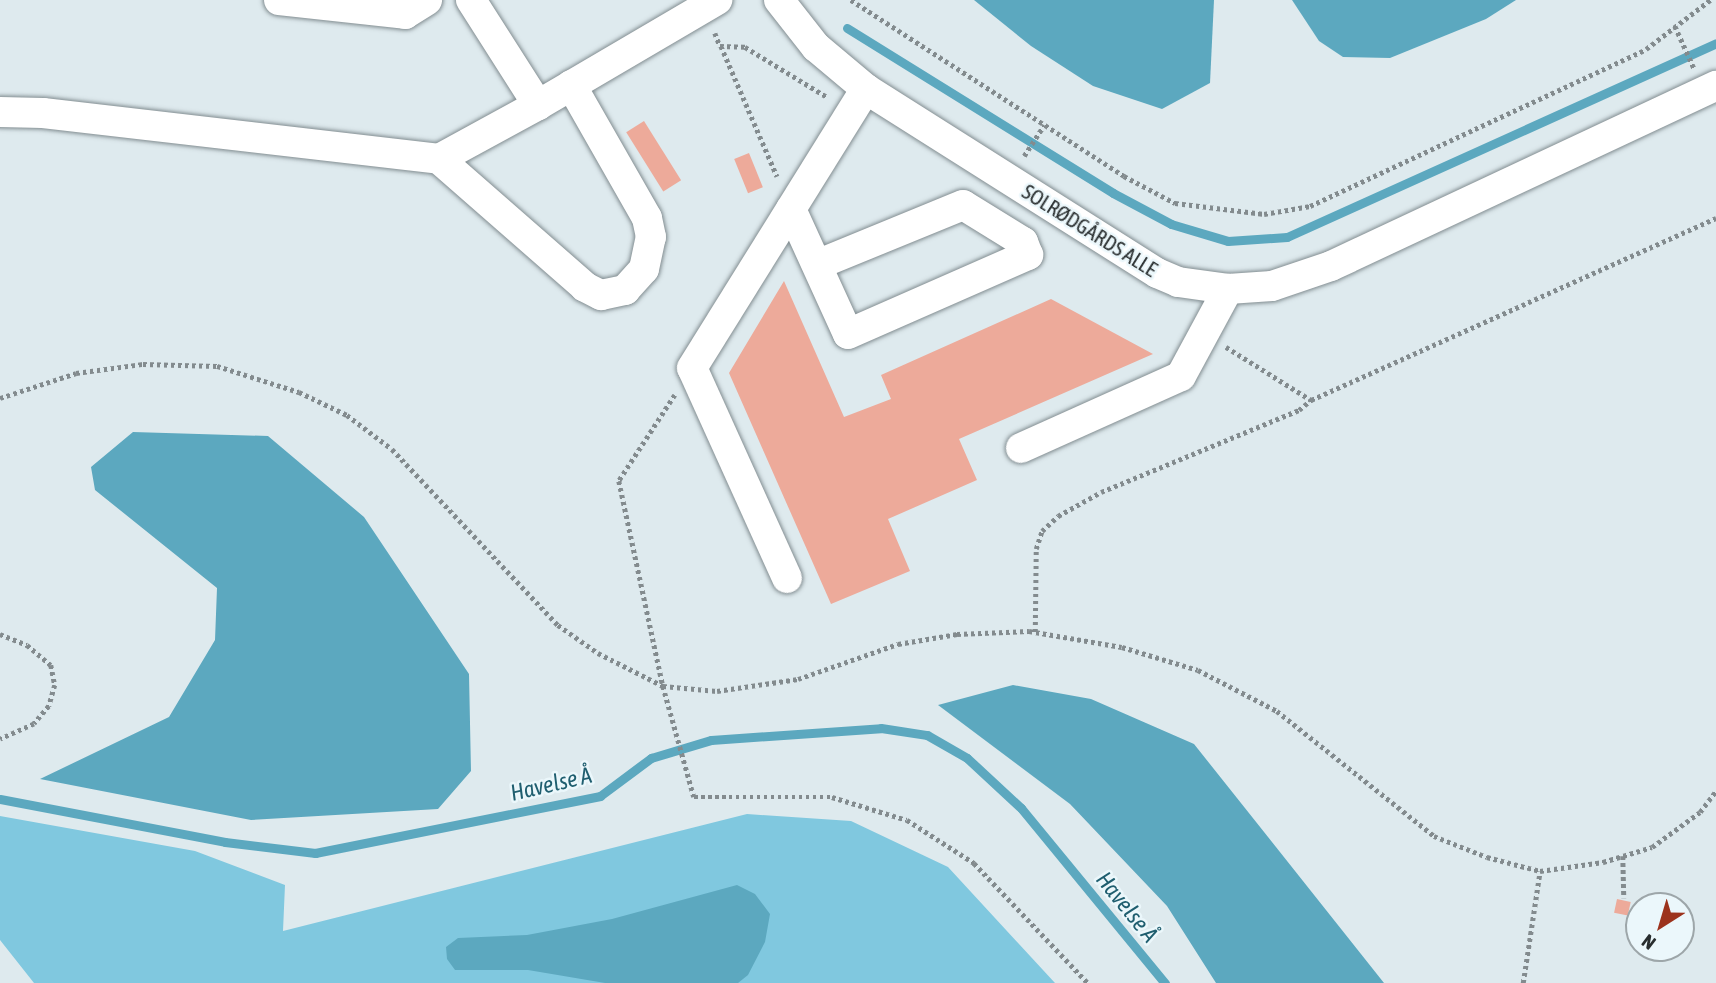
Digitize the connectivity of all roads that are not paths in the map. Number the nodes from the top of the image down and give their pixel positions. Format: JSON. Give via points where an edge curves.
{"nodes":[{"id":1,"x":279,"y":0,"type":"edge"},
{"id":2,"x":427,"y":0,"type":"edge"},
{"id":3,"x":471,"y":0,"type":"edge"},
{"id":4,"x":779,"y":0,"type":"edge"},
{"id":5,"x":711,"y":4,"type":"edge"},
{"id":6,"x":1705,"y":78,"type":"edge"},
{"id":7,"x":571,"y":85,"type":"junction"},
{"id":8,"x":859,"y":101,"type":"junction"},
{"id":9,"x":538,"y":105,"type":"junction"},
{"id":10,"x":0,"y":113,"type":"edge"},
{"id":11,"x":439,"y":159,"type":"junction"},
{"id":12,"x":791,"y":209,"type":"junction"},
{"id":13,"x":819,"y":264,"type":"junction"},
{"id":14,"x":1227,"y":289,"type":"junction"},
{"id":15,"x":1021,"y":448,"type":"dead end"},
{"id":16,"x":787,"y":578,"type":"dead end"}],
"edges":[{"from":1,"to":2,"type":"lane","via":[[405,14]]},
{"from":3,"to":9,"type":"lane"},
{"from":4,"to":8,"type":"lane","name":"SOLRØDGÅRDS ALLE"},
{"from":5,"to":7,"type":"lane"},
{"from":6,"to":14,"type":"lane","name":"SOLRØDGÅRDS ALLE","via":[[1331,267],[1272,286]]},
{"from":7,"to":9,"type":"lane"},
{"from":7,"to":11,"type":"lane","via":[[647,218],[651,237],[644,269],[625,290],[601,295],[585,287]]},
{"from":8,"to":12,"type":"lane"},
{"from":8,"to":14,"type":"lane","name":"SOLRØDGÅRDS ALLE","via":[[1157,273],[1178,282]]},
{"from":9,"to":11,"type":"lane"},
{"from":10,"to":11,"type":"lane","via":[[43,113]]},
{"from":12,"to":13,"type":"lane"},
{"from":12,"to":16,"type":"lane","via":[[692,368]]},
{"from":13,"to":13,"type":"lane","via":[[962,205],[1023,242],[1028,255],[848,334]]},
{"from":14,"to":15,"type":"lane","via":[[1181,376]]}]}
